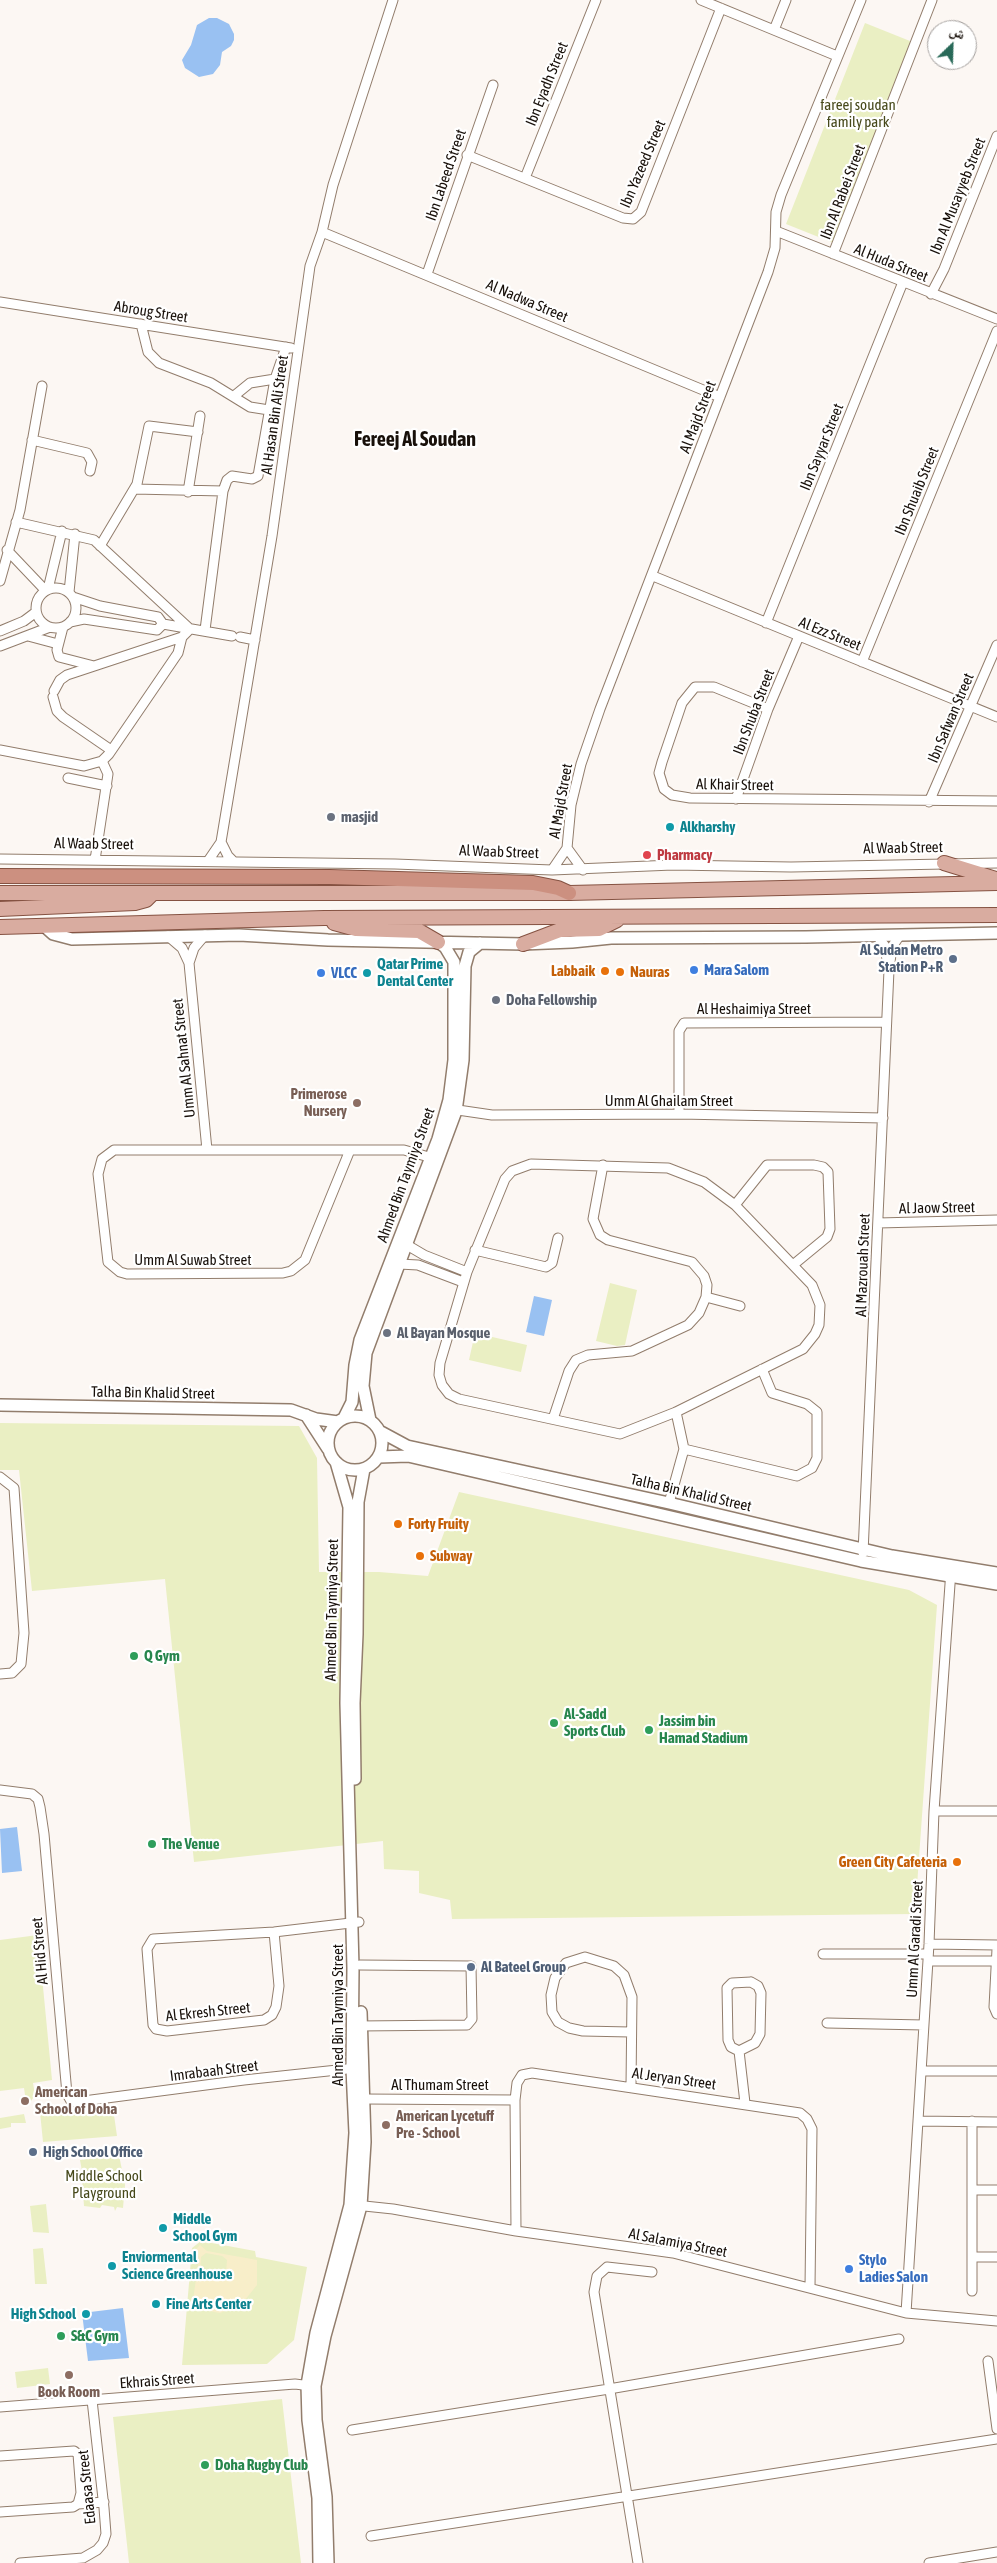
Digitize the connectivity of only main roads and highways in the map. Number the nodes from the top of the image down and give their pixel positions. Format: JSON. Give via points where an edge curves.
{"nodes":[{"id":1,"x":944,"y":863,"type":"road end"},
{"id":2,"x":0,"y":876,"type":"edge"},
{"id":3,"x":997,"y":879,"type":"edge"},
{"id":4,"x":997,"y":884,"type":"edge"},
{"id":5,"x":0,"y":893,"type":"edge"},
{"id":6,"x":153,"y":893,"type":"junction"},
{"id":7,"x":569,"y":893,"type":"junction"},
{"id":8,"x":0,"y":909,"type":"edge"},
{"id":9,"x":997,"y":915,"type":"edge"},
{"id":10,"x":324,"y":918,"type":"junction"},
{"id":11,"x":620,"y":918,"type":"junction"},
{"id":12,"x":0,"y":927,"type":"edge"},
{"id":13,"x":438,"y":942,"type":"road end"},
{"id":14,"x":523,"y":944,"type":"road end"}],
"edges":[{"from":1,"to":3,"type":"main road"},
{"from":2,"to":7,"type":"highway","via":[[330,877],[533,883]]},
{"from":4,"to":7,"type":"main road"},
{"from":5,"to":6,"type":"main road"},
{"from":6,"to":7,"type":"main road"},
{"from":6,"to":8,"type":"main road","via":[[146,900],[135,903]]},
{"from":9,"to":11,"type":"main road"},
{"from":10,"to":11,"type":"main road"},
{"from":10,"to":12,"type":"main road"},
{"from":10,"to":13,"type":"main road","via":[[356,929],[419,931]]},
{"from":11,"to":14,"type":"main road","via":[[599,929],[560,930]]}]}
